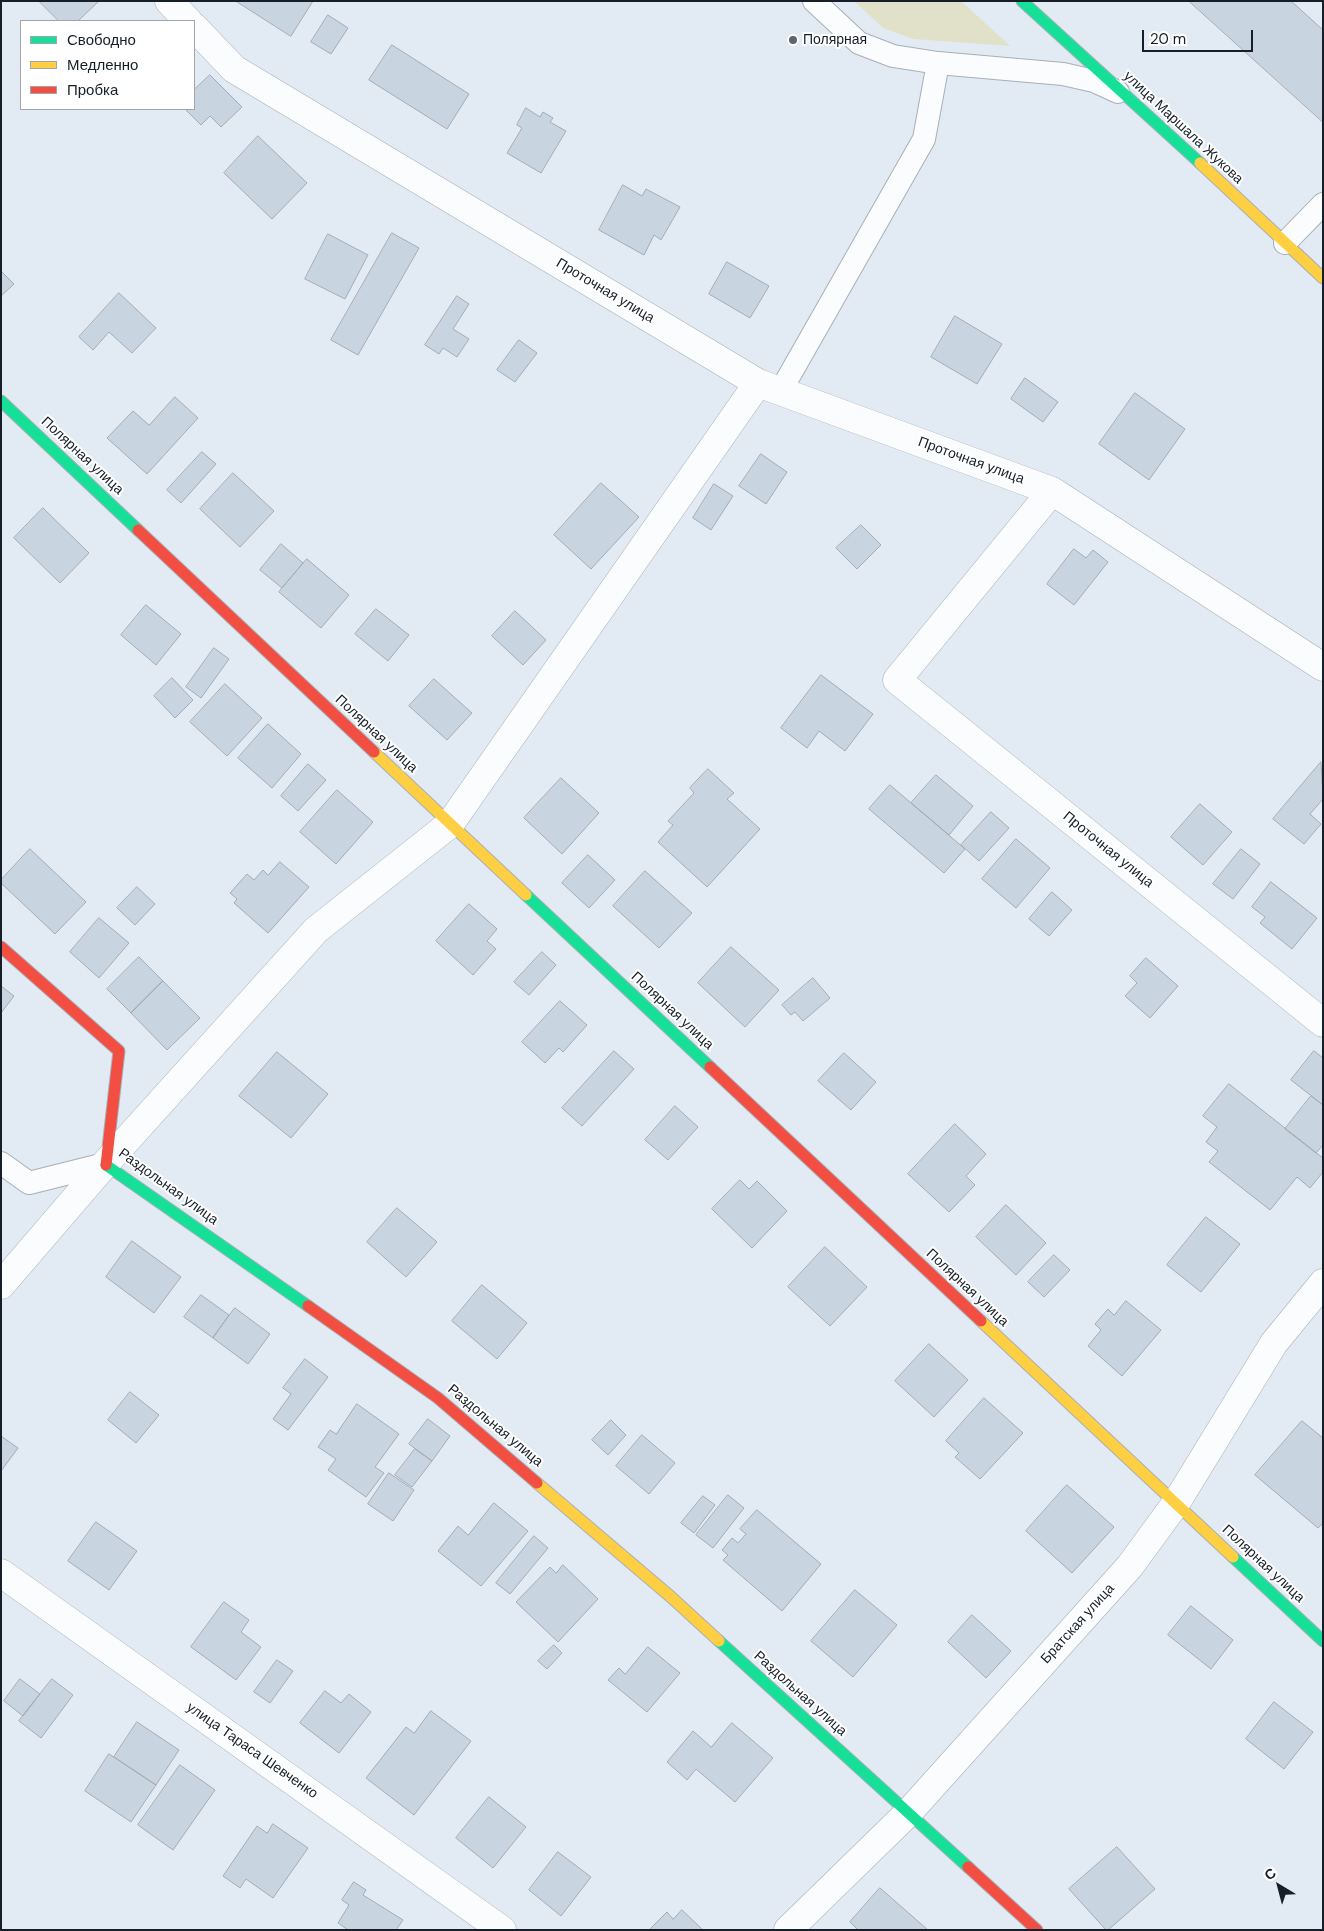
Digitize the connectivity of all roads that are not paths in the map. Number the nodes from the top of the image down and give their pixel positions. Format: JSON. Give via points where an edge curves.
{"nodes":[{"id":1,"x":169,"y":1,"type":"edge"},
{"id":2,"x":814,"y":1,"type":"edge"},
{"id":3,"x":1022,"y":1,"type":"edge"},
{"id":4,"x":187,"y":20,"type":"edge"},
{"id":5,"x":195,"y":28,"type":"edge"},
{"id":6,"x":938,"y":63,"type":"junction"},
{"id":7,"x":1128,"y":96,"type":"junction"},
{"id":8,"x":1323,"y":204,"type":"edge"},
{"id":9,"x":1285,"y":244,"type":"junction"},
{"id":10,"x":1323,"y":278,"type":"edge"},
{"id":11,"x":769,"y":387,"type":"junction"},
{"id":12,"x":1,"y":401,"type":"edge"},
{"id":13,"x":1052,"y":491,"type":"junction"},
{"id":14,"x":1323,"y":667,"type":"edge"},
{"id":15,"x":450,"y":824,"type":"junction"},
{"id":16,"x":1,"y":947,"type":"edge"},
{"id":17,"x":1323,"y":1024,"type":"edge"},
{"id":18,"x":1,"y":1163,"type":"edge"},
{"id":19,"x":105,"y":1164,"type":"junction"},
{"id":20,"x":1323,"y":1283,"type":"edge"},
{"id":21,"x":1,"y":1286,"type":"edge"},
{"id":22,"x":1176,"y":1504,"type":"junction"},
{"id":23,"x":1,"y":1572,"type":"edge"},
{"id":24,"x":1323,"y":1641,"type":"edge"},
{"id":25,"x":908,"y":1813,"type":"junction"},
{"id":26,"x":502,"y":1930,"type":"edge"},
{"id":27,"x":788,"y":1930,"type":"edge"},
{"id":28,"x":1037,"y":1930,"type":"edge"}],
"edges":[{"from":1,"to":4,"type":"street"},
{"from":2,"to":6,"type":"lane","via":[[859,43],[893,56]]},
{"from":3,"to":7,"type":"street","name":"улица Маршала Жукова"},
{"from":5,"to":11,"type":"street","name":"Проточная улица","via":[[234,69]]},
{"from":6,"to":7,"type":"lane","via":[[1063,74],[1094,81]]},
{"from":6,"to":11,"type":"lane","via":[[924,139]]},
{"from":7,"to":9,"type":"street","name":"улица Маршала Жукова"},
{"from":8,"to":9,"type":"lane"},
{"from":9,"to":10,"type":"street","name":"улица Маршала Жукова"},
{"from":11,"to":13,"type":"street","name":"Проточная улица"},
{"from":11,"to":15,"type":"street"},
{"from":12,"to":15,"type":"street","name":"Полярная улица"},
{"from":13,"to":14,"type":"street","name":"Проточная улица"},
{"from":13,"to":17,"type":"street","name":"Проточная улица","via":[[897,680]]},
{"from":15,"to":19,"type":"street","via":[[316,930]]},
{"from":15,"to":22,"type":"street","name":"Полярная улица"},
{"from":16,"to":19,"type":"street","name":"Раздольная улица","via":[[119,1051]]},
{"from":18,"to":19,"type":"lane","via":[[28,1183]]},
{"from":19,"to":21,"type":"street"},
{"from":19,"to":25,"type":"street","name":"Раздольная улица","via":[[438,1398],[671,1597]]},
{"from":20,"to":22,"type":"street","name":"Братская улица","via":[[1274,1343]]},
{"from":22,"to":24,"type":"street","name":"Полярная улица"},
{"from":22,"to":25,"type":"street","name":"Братская улица","via":[[1130,1566]]},
{"from":23,"to":26,"type":"street","name":"улица Тараса Шевченко"},
{"from":25,"to":27,"type":"street","name":"Братская улица"},
{"from":25,"to":28,"type":"street","name":"Раздольная улица"}]}
